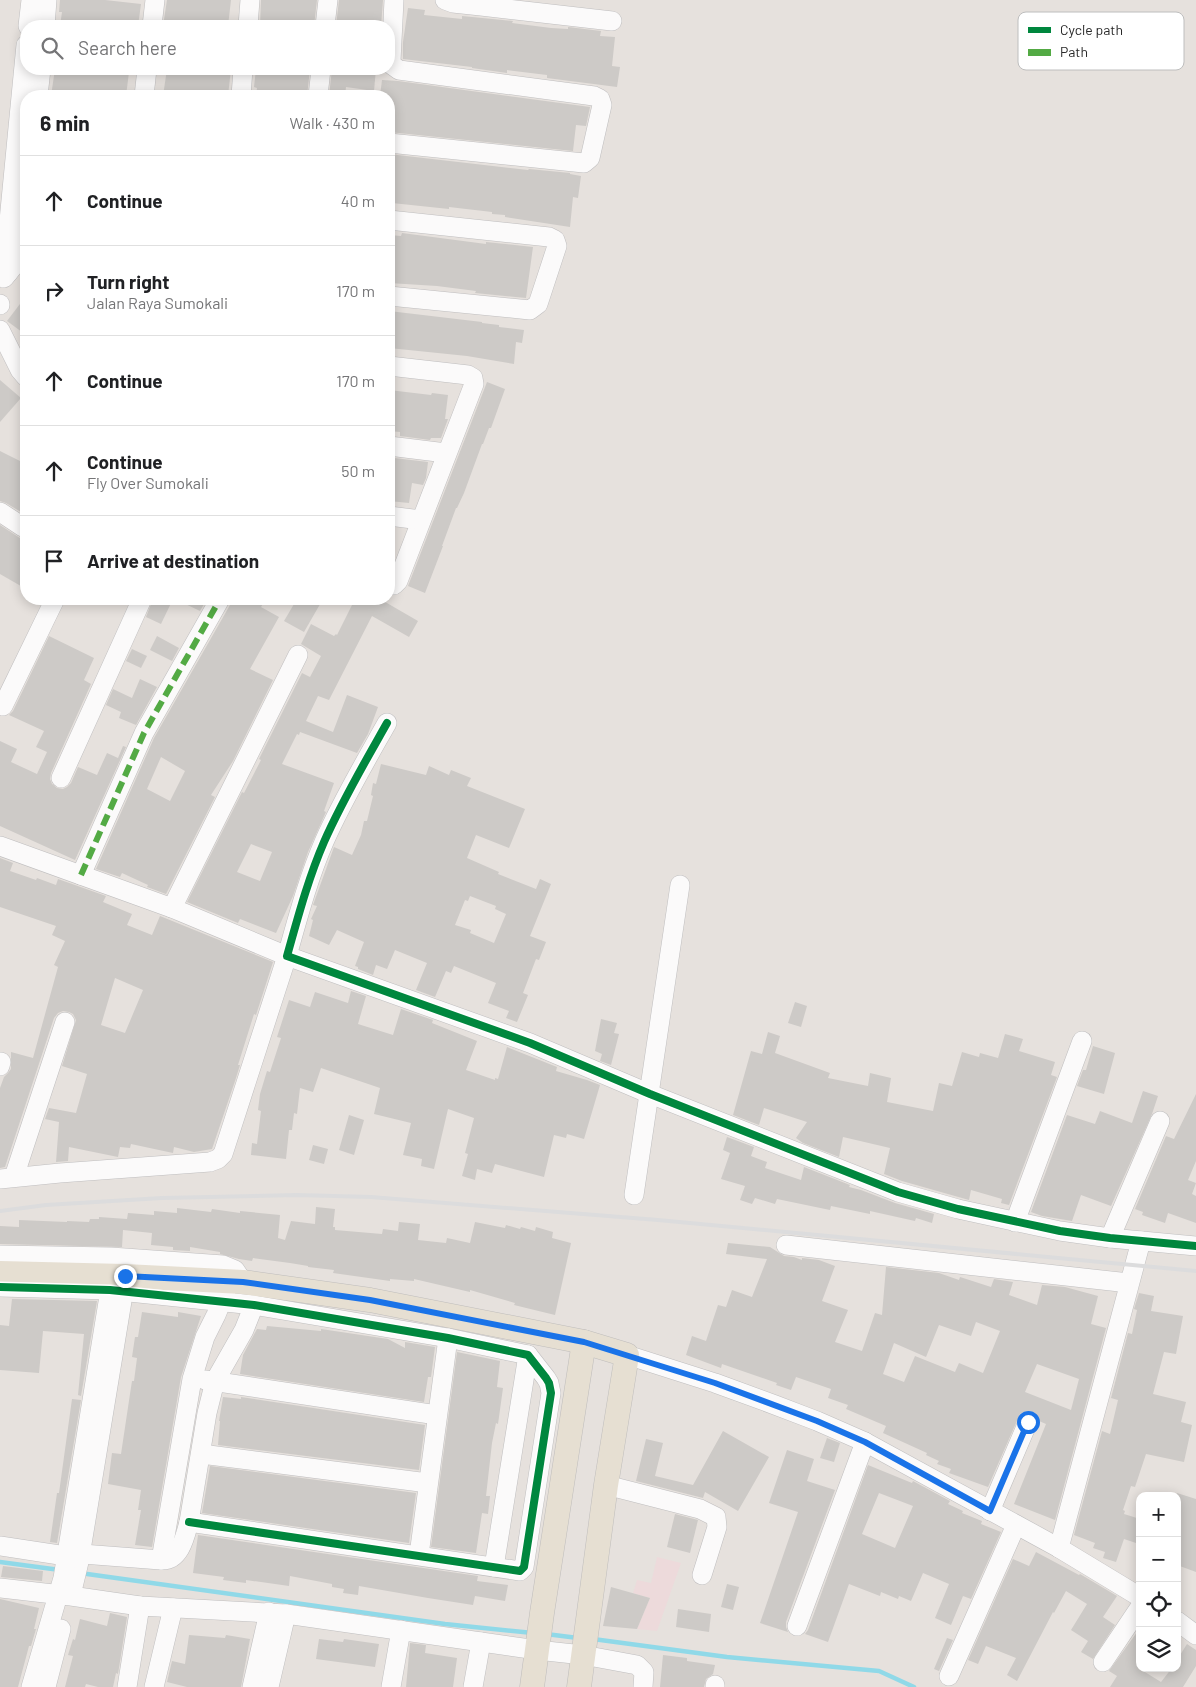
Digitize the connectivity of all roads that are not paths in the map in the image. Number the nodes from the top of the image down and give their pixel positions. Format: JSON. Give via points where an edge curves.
{"nodes":[{"id":1,"x":156,"y":0,"type":"edge"},
{"id":2,"x":250,"y":0,"type":"edge"},
{"id":3,"x":328,"y":0,"type":"edge"},
{"id":4,"x":394,"y":0,"type":"edge"},
{"id":5,"x":445,"y":0,"type":"edge"},
{"id":6,"x":153,"y":20,"type":"edge"},
{"id":7,"x":248,"y":20,"type":"edge"},
{"id":8,"x":326,"y":20,"type":"edge"},
{"id":9,"x":393,"y":20,"type":"edge"},
{"id":10,"x":612,"y":21,"type":"dead end"},
{"id":11,"x":395,"y":67,"type":"edge"},
{"id":12,"x":27,"y":75,"type":"edge"},
{"id":13,"x":33,"y":75,"type":"edge"},
{"id":14,"x":147,"y":75,"type":"edge"},
{"id":15,"x":242,"y":75,"type":"edge"},
{"id":16,"x":320,"y":75,"type":"edge"},
{"id":17,"x":25,"y":90,"type":"edge"},
{"id":18,"x":37,"y":90,"type":"edge"},
{"id":19,"x":145,"y":90,"type":"edge"},
{"id":20,"x":241,"y":90,"type":"edge"},
{"id":21,"x":319,"y":90,"type":"edge"},
{"id":22,"x":395,"y":144,"type":"edge"},
{"id":23,"x":20,"y":183,"type":"edge"},
{"id":24,"x":19,"y":203,"type":"edge"},
{"id":25,"x":395,"y":221,"type":"edge"},
{"id":26,"x":18,"y":255,"type":"edge"},
{"id":27,"x":4,"y":278,"type":"edge"},
{"id":28,"x":395,"y":297,"type":"edge"},
{"id":29,"x":0,"y":330,"type":"edge"},
{"id":30,"x":395,"y":367,"type":"edge"},
{"id":31,"x":20,"y":370,"type":"edge"},
{"id":32,"x":395,"y":447,"type":"edge"},
{"id":33,"x":446,"y":452,"type":"junction"},
{"id":34,"x":0,"y":512,"type":"edge"},
{"id":35,"x":395,"y":517,"type":"edge"},
{"id":36,"x":421,"y":520,"type":"junction"},
{"id":37,"x":20,"y":525,"type":"edge"},
{"id":38,"x":395,"y":584,"type":"edge"},
{"id":39,"x":52,"y":605,"type":"edge"},
{"id":40,"x":139,"y":605,"type":"edge"},
{"id":41,"x":217,"y":605,"type":"edge"},
{"id":42,"x":298,"y":656,"type":"dead end"},
{"id":43,"x":3,"y":706,"type":"dead end"},
{"id":44,"x":387,"y":723,"type":"dead end"},
{"id":45,"x":60,"y":778,"type":"dead end"},
{"id":46,"x":0,"y":846,"type":"edge"},
{"id":47,"x":81,"y":875,"type":"junction"},
{"id":48,"x":680,"y":885,"type":"dead end"},
{"id":49,"x":172,"y":908,"type":"junction"},
{"id":50,"x":287,"y":956,"type":"junction"},
{"id":51,"x":65,"y":1022,"type":"dead end"},
{"id":52,"x":1082,"y":1041,"type":"dead end"},
{"id":53,"x":650,"y":1094,"type":"junction"},
{"id":54,"x":1160,"y":1121,"type":"dead end"},
{"id":55,"x":7,"y":1178,"type":"edge"},
{"id":56,"x":634,"y":1195,"type":"dead end"},
{"id":57,"x":1015,"y":1222,"type":"junction"},
{"id":58,"x":1110,"y":1238,"type":"junction"},
{"id":59,"x":1141,"y":1241,"type":"junction"},
{"id":60,"x":786,"y":1245,"type":"dead end"},
{"id":61,"x":1196,"y":1246,"type":"edge"},
{"id":62,"x":0,"y":1255,"type":"edge"},
{"id":63,"x":0,"y":1273,"type":"edge"},
{"id":64,"x":1129,"y":1283,"type":"junction"},
{"id":65,"x":228,"y":1286,"type":"junction"},
{"id":66,"x":0,"y":1287,"type":"edge"},
{"id":67,"x":117,"y":1291,"type":"junction"},
{"id":68,"x":254,"y":1305,"type":"junction"},
{"id":69,"x":514,"y":1328,"type":"junction"},
{"id":70,"x":448,"y":1338,"type":"junction"},
{"id":71,"x":584,"y":1342,"type":"junction"},
{"id":72,"x":519,"y":1353,"type":"junction"},
{"id":73,"x":627,"y":1355,"type":"junction"},
{"id":74,"x":192,"y":1379,"type":"junction"},
{"id":75,"x":215,"y":1381,"type":"junction"},
{"id":76,"x":437,"y":1415,"type":"junction"},
{"id":77,"x":1028,"y":1422,"type":"dead end"},
{"id":78,"x":865,"y":1442,"type":"junction"},
{"id":79,"x":201,"y":1454,"type":"junction"},
{"id":80,"x":428,"y":1483,"type":"junction"},
{"id":81,"x":606,"y":1485,"type":"junction"},
{"id":82,"x":990,"y":1511,"type":"junction"},
{"id":83,"x":190,"y":1522,"type":"junction"},
{"id":84,"x":1016,"y":1525,"type":"junction"},
{"id":85,"x":0,"y":1546,"type":"edge"},
{"id":86,"x":1059,"y":1548,"type":"junction"},
{"id":87,"x":418,"y":1555,"type":"junction"},
{"id":88,"x":161,"y":1560,"type":"junction"},
{"id":89,"x":494,"y":1567,"type":"junction"},
{"id":90,"x":69,"y":1570,"type":"junction"},
{"id":91,"x":702,"y":1575,"type":"dead end"},
{"id":92,"x":0,"y":1588,"type":"edge"},
{"id":93,"x":1136,"y":1595,"type":"edge"},
{"id":94,"x":140,"y":1606,"type":"junction"},
{"id":95,"x":173,"y":1608,"type":"junction"},
{"id":96,"x":278,"y":1613,"type":"junction"},
{"id":97,"x":1136,"y":1613,"type":"edge"},
{"id":98,"x":1181,"y":1624,"type":"edge"},
{"id":99,"x":797,"y":1626,"type":"dead end"},
{"id":100,"x":401,"y":1630,"type":"junction"},
{"id":101,"x":539,"y":1632,"type":"junction"},
{"id":102,"x":1196,"y":1635,"type":"edge"},
{"id":103,"x":585,"y":1638,"type":"junction"},
{"id":104,"x":481,"y":1642,"type":"junction"},
{"id":105,"x":1103,"y":1662,"type":"dead end"},
{"id":106,"x":948,"y":1676,"type":"dead end"},
{"id":107,"x":133,"y":1686,"type":"edge"},
{"id":108,"x":31,"y":1687,"type":"edge"},
{"id":109,"x":46,"y":1687,"type":"edge"},
{"id":110,"x":154,"y":1687,"type":"edge"},
{"id":111,"x":252,"y":1687,"type":"edge"},
{"id":112,"x":269,"y":1687,"type":"edge"},
{"id":113,"x":391,"y":1687,"type":"edge"},
{"id":114,"x":473,"y":1687,"type":"edge"},
{"id":115,"x":532,"y":1687,"type":"edge"},
{"id":116,"x":579,"y":1687,"type":"edge"},
{"id":117,"x":643,"y":1687,"type":"edge"}],
"edges":[{"from":1,"to":6,"type":"street"},
{"from":2,"to":7,"type":"street"},
{"from":3,"to":8,"type":"street"},
{"from":4,"to":9,"type":"street"},
{"from":5,"to":10,"type":"street"},
{"from":11,"to":22,"type":"street","via":[[594,96],[602,105],[590,158],[584,164]]},
{"from":12,"to":17,"type":"street"},
{"from":13,"to":18,"type":"street"},
{"from":14,"to":19,"type":"street"},
{"from":15,"to":20,"type":"street"},
{"from":16,"to":21,"type":"street"},
{"from":23,"to":24,"type":"street"},
{"from":24,"to":26,"type":"street"},
{"from":25,"to":28,"type":"street","via":[[549,237],[556,240],[557,246],[538,304],[530,310]]},
{"from":26,"to":27,"type":"street"},
{"from":29,"to":31,"type":"street"},
{"from":30,"to":33,"type":"street","via":[[473,378],[474,384]]},
{"from":32,"to":33,"type":"street"},
{"from":33,"to":36,"type":"street"},
{"from":34,"to":37,"type":"street"},
{"from":35,"to":36,"type":"street"},
{"from":36,"to":38,"type":"street"},
{"from":39,"to":43,"type":"street"},
{"from":40,"to":45,"type":"street"},
{"from":41,"to":47,"type":"street","via":[[144,733]]},
{"from":42,"to":49,"type":"street"},
{"from":44,"to":50,"type":"street","via":[[323,844]]},
{"from":46,"to":47,"type":"street"},
{"from":47,"to":49,"type":"street"},
{"from":48,"to":53,"type":"street"},
{"from":49,"to":50,"type":"street"},
{"from":50,"to":53,"type":"street","via":[[530,1043]]},
{"from":50,"to":55,"type":"street","via":[[220,1157],[210,1162]]},
{"from":51,"to":55,"type":"street"},
{"from":52,"to":57,"type":"street"},
{"from":53,"to":56,"type":"street"},
{"from":53,"to":57,"type":"street","via":[[898,1192]]},
{"from":54,"to":58,"type":"street"},
{"from":57,"to":58,"type":"street"},
{"from":58,"to":59,"type":"street"},
{"from":59,"to":61,"type":"street"},
{"from":59,"to":64,"type":"street"},
{"from":60,"to":64,"type":"street"},
{"from":62,"to":65,"type":"street","via":[[111,1257],[224,1265],[235,1270]]},
{"from":63,"to":65,"type":"main road","via":[[100,1275]]},
{"from":64,"to":86,"type":"street"},
{"from":65,"to":67,"type":"street"},
{"from":65,"to":68,"type":"street"},
{"from":65,"to":69,"type":"main road","via":[[370,1300]]},
{"from":65,"to":74,"type":"street","via":[[204,1337]]},
{"from":66,"to":67,"type":"street"},
{"from":67,"to":90,"type":"street"},
{"from":68,"to":70,"type":"street"},
{"from":68,"to":75,"type":"street","via":[[244,1330]]},
{"from":69,"to":71,"type":"main road"},
{"from":69,"to":72,"type":"street"},
{"from":70,"to":72,"type":"street"},
{"from":70,"to":76,"type":"street"},
{"from":71,"to":73,"type":"main road"},
{"from":71,"to":101,"type":"main road"},
{"from":72,"to":89,"type":"street"},
{"from":72,"to":89,"type":"street","via":[[546,1378],[551,1393],[523,1569]]},
{"from":73,"to":78,"type":"street","via":[[775,1404]]},
{"from":73,"to":81,"type":"main road"},
{"from":74,"to":75,"type":"street"},
{"from":74,"to":88,"type":"street"},
{"from":75,"to":76,"type":"street"},
{"from":75,"to":79,"type":"street"},
{"from":76,"to":80,"type":"street"},
{"from":77,"to":82,"type":"street"},
{"from":78,"to":82,"type":"street"},
{"from":78,"to":99,"type":"street"},
{"from":79,"to":80,"type":"street"},
{"from":79,"to":83,"type":"street"},
{"from":80,"to":87,"type":"street"},
{"from":81,"to":91,"type":"street","via":[[700,1509],[716,1517],[717,1526]]},
{"from":81,"to":103,"type":"main road"},
{"from":82,"to":84,"type":"street"},
{"from":83,"to":87,"type":"street"},
{"from":83,"to":88,"type":"street","via":[[172,1558]]},
{"from":84,"to":86,"type":"street"},
{"from":84,"to":106,"type":"street"},
{"from":85,"to":90,"type":"street"},
{"from":86,"to":93,"type":"street"},
{"from":87,"to":89,"type":"street"},
{"from":88,"to":90,"type":"street"},
{"from":90,"to":92,"type":"street"},
{"from":90,"to":94,"type":"street"},
{"from":90,"to":108,"type":"street"},
{"from":90,"to":109,"type":"street"},
{"from":94,"to":95,"type":"street"},
{"from":94,"to":107,"type":"street"},
{"from":95,"to":96,"type":"street"},
{"from":95,"to":110,"type":"street"},
{"from":96,"to":100,"type":"street"},
{"from":96,"to":111,"type":"street"},
{"from":96,"to":112,"type":"street"},
{"from":97,"to":105,"type":"street"},
{"from":98,"to":102,"type":"street"},
{"from":100,"to":104,"type":"street"},
{"from":100,"to":113,"type":"street"},
{"from":101,"to":103,"type":"street"},
{"from":101,"to":104,"type":"street"},
{"from":101,"to":115,"type":"main road"},
{"from":103,"to":116,"type":"main road"},
{"from":103,"to":117,"type":"street","via":[[637,1665],[644,1672]]},
{"from":104,"to":114,"type":"street"}]}
